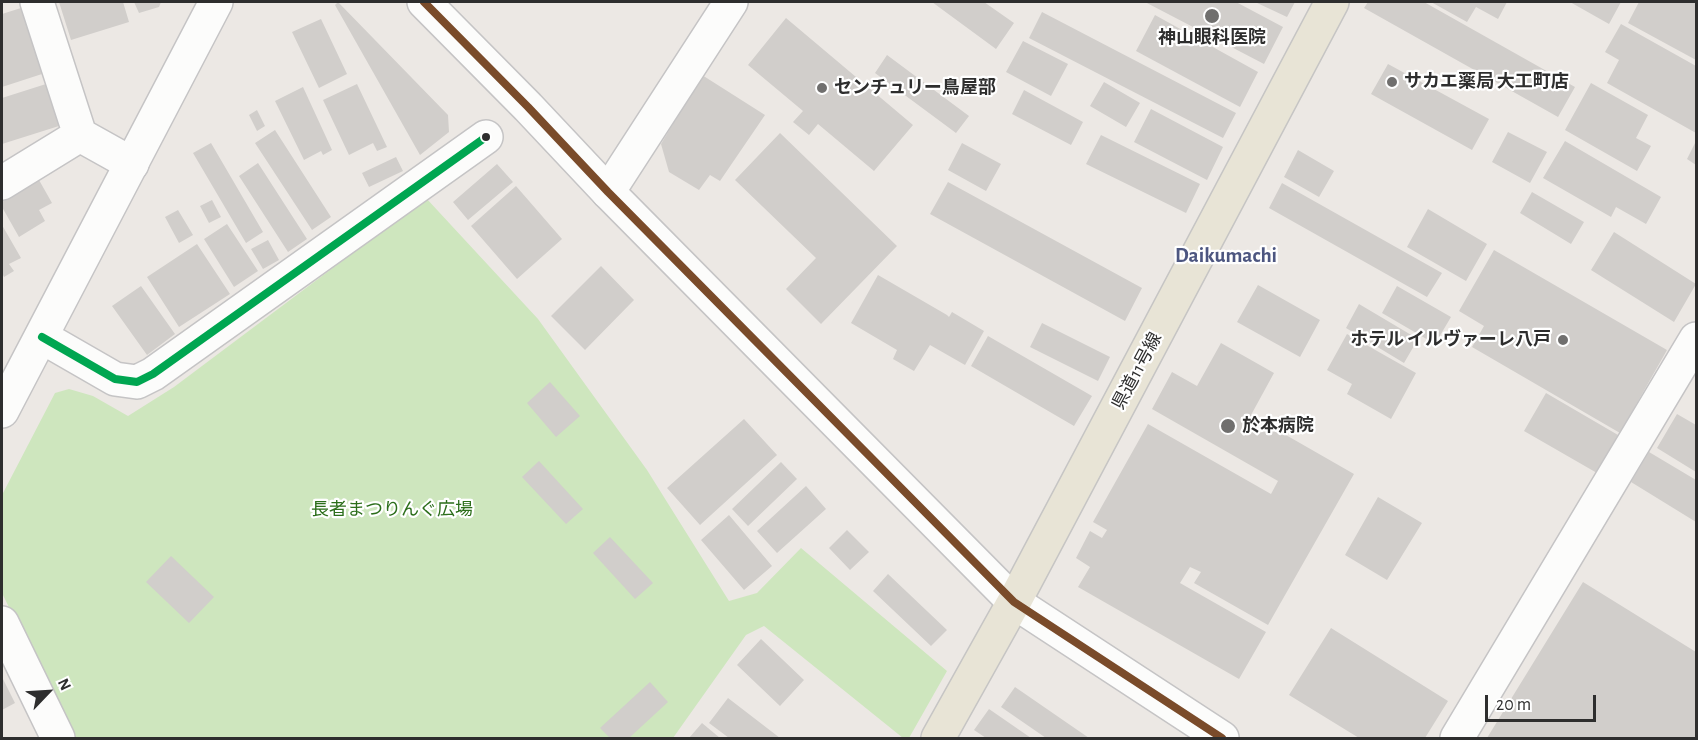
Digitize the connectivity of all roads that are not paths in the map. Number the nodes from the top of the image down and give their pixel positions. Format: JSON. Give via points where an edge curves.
{"nodes":[{"id":1,"x":37,"y":2,"type":"edge"},
{"id":2,"x":216,"y":2,"type":"edge"},
{"id":3,"x":424,"y":2,"type":"edge"},
{"id":4,"x":731,"y":2,"type":"edge"},
{"id":5,"x":1332,"y":2,"type":"edge"},
{"id":6,"x":80,"y":135,"type":"junction"},
{"id":7,"x":486,"y":137,"type":"dead end"},
{"id":8,"x":132,"y":164,"type":"junction"},
{"id":9,"x":2,"y":183,"type":"edge"},
{"id":10,"x":608,"y":192,"type":"junction"},
{"id":11,"x":42,"y":337,"type":"junction"},
{"id":12,"x":1696,"y":339,"type":"edge"},
{"id":13,"x":2,"y":411,"type":"edge"},
{"id":14,"x":1014,"y":602,"type":"junction"},
{"id":15,"x":2,"y":622,"type":"edge"},
{"id":16,"x":58,"y":738,"type":"edge"},
{"id":17,"x":938,"y":738,"type":"edge"},
{"id":18,"x":1222,"y":738,"type":"edge"},
{"id":19,"x":1457,"y":738,"type":"edge"}],
"edges":[{"from":1,"to":6,"type":"street"},
{"from":2,"to":8,"type":"street"},
{"from":3,"to":10,"type":"street"},
{"from":4,"to":10,"type":"street"},
{"from":5,"to":14,"type":"main road","name":"県道11号線"},
{"from":6,"to":8,"type":"street"},
{"from":6,"to":9,"type":"street"},
{"from":7,"to":11,"type":"street","via":[[137,382],[115,379]]},
{"from":8,"to":11,"type":"street"},
{"from":10,"to":14,"type":"street"},
{"from":11,"to":13,"type":"street"},
{"from":12,"to":19,"type":"street"},
{"from":14,"to":17,"type":"main road","name":"県道11号線"},
{"from":14,"to":18,"type":"street"},
{"from":15,"to":16,"type":"street"}]}
